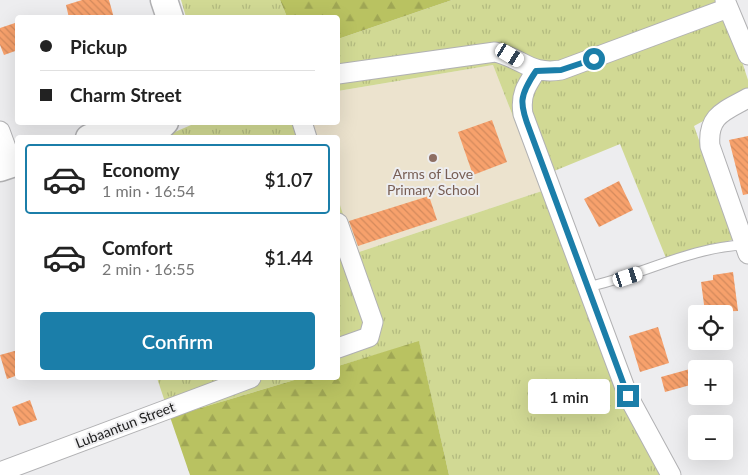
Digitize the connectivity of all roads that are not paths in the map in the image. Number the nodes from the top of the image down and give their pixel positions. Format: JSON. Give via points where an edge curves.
{"nodes":[{"id":1,"x":164,"y":0,"type":"edge"},
{"id":2,"x":726,"y":4,"type":"edge"},
{"id":3,"x":169,"y":15,"type":"edge"},
{"id":4,"x":748,"y":55,"type":"edge"},
{"id":5,"x":536,"y":71,"type":"junction"},
{"id":6,"x":340,"y":74,"type":"edge"},
{"id":7,"x":748,"y":98,"type":"edge"},
{"id":8,"x":124,"y":125,"type":"edge"},
{"id":9,"x":162,"y":125,"type":"edge"},
{"id":10,"x":0,"y":131,"type":"edge"},
{"id":11,"x":97,"y":135,"type":"edge"},
{"id":12,"x":146,"y":135,"type":"edge"},
{"id":13,"x":9,"y":172,"type":"edge"},
{"id":14,"x":340,"y":229,"type":"edge"},
{"id":15,"x":746,"y":250,"type":"edge"},
{"id":16,"x":586,"y":287,"type":"junction"},
{"id":17,"x":340,"y":347,"type":"edge"},
{"id":18,"x":246,"y":380,"type":"edge"},
{"id":19,"x":0,"y":472,"type":"edge"},
{"id":20,"x":671,"y":475,"type":"edge"}],
"edges":[{"from":1,"to":3,"type":"street"},
{"from":2,"to":4,"type":"street"},
{"from":2,"to":5,"type":"street","via":[[576,66],[549,72]]},
{"from":5,"to":6,"type":"street","via":[[510,55],[496,52]]},
{"from":5,"to":16,"type":"street","via":[[521,99],[523,114]]},
{"from":7,"to":15,"type":"street","via":[[718,115],[709,134],[710,146]]},
{"from":8,"to":11,"type":"street"},
{"from":9,"to":12,"type":"street"},
{"from":10,"to":13,"type":"street"},
{"from":14,"to":17,"type":"street","via":[[373,322],[369,337]]},
{"from":15,"to":16,"type":"lane","via":[[720,246],[613,282]]},
{"from":16,"to":20,"type":"street","via":[[628,396]]},
{"from":18,"to":19,"type":"street","name":"Lubaantun Street"}]}
